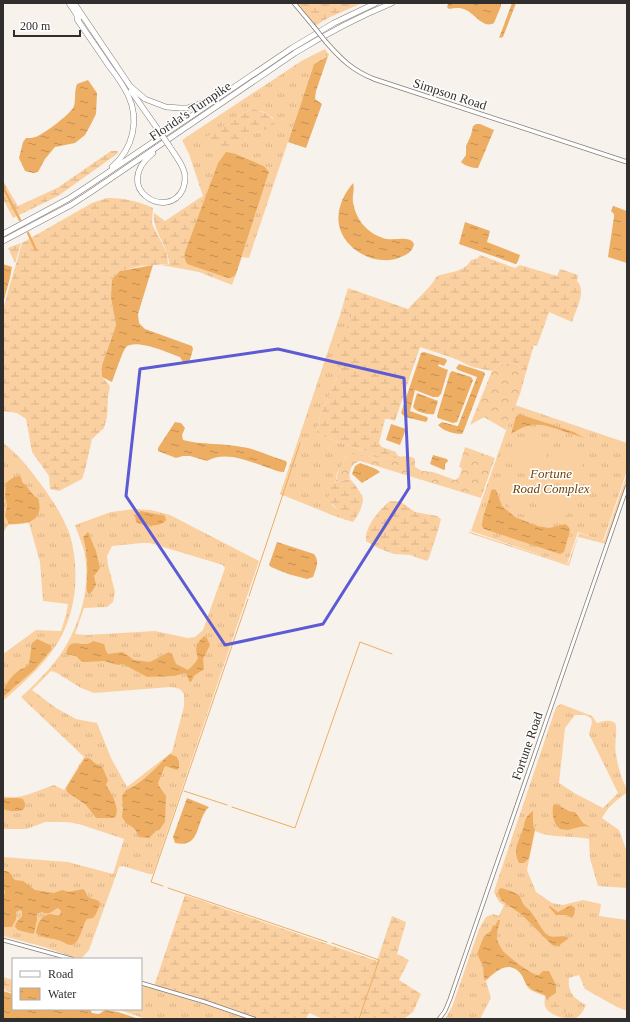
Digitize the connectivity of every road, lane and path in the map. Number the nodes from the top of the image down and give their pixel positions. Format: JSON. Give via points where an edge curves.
{"nodes":[{"id":1,"x":69,"y":3,"type":"edge"},
{"id":2,"x":74,"y":3,"type":"edge"},
{"id":3,"x":294,"y":3,"type":"edge"},
{"id":4,"x":376,"y":3,"type":"edge"},
{"id":5,"x":392,"y":3,"type":"edge"},
{"id":6,"x":77,"y":15,"type":"junction"},
{"id":7,"x":253,"y":74,"type":"junction"},
{"id":8,"x":179,"y":132,"type":"junction"},
{"id":9,"x":627,"y":162,"type":"edge"},
{"id":10,"x":68,"y":199,"type":"junction"},
{"id":11,"x":3,"y":234,"type":"edge"},
{"id":12,"x":3,"y":241,"type":"edge"},
{"id":13,"x":627,"y":487,"type":"edge"},
{"id":14,"x":3,"y":940,"type":"edge"},
{"id":15,"x":69,"y":958,"type":"edge"},
{"id":16,"x":142,"y":983,"type":"edge"},
{"id":17,"x":254,"y":1019,"type":"edge"},
{"id":18,"x":439,"y":1019,"type":"edge"}],
"edges":[{"from":1,"to":6,"type":"highway"},
{"from":2,"to":7,"type":"highway","via":[[130,86],[139,96],[152,102],[173,108],[195,106]]},
{"from":3,"to":9,"type":"main road","name":"Simpson Road","bridge":true,"via":[[344,63],[362,75]]},
{"from":4,"to":7,"type":"highway","name":"Florida's Turnpike","via":[[313,35]]},
{"from":5,"to":8,"type":"highway","name":"Florida's Turnpike","via":[[316,40]]},
{"from":6,"to":8,"type":"highway","bridge":true,"via":[[159,131],[170,147],[184,171],[181,191],[171,200],[153,201],[139,189],[137,183],[140,166],[150,156]]},
{"from":6,"to":10,"type":"highway","via":[[77,19],[124,87],[132,105],[134,122],[131,140],[122,156],[107,171]]},
{"from":7,"to":10,"type":"highway","name":"Florida's Turnpike"},
{"from":8,"to":12,"type":"highway","name":"Florida's Turnpike","via":[[76,201]]},
{"from":10,"to":11,"type":"highway","name":"Florida's Turnpike"},
{"from":13,"to":18,"type":"street","name":"Fortune Road","via":[[445,1011]]},
{"from":14,"to":15,"type":"street"},
{"from":16,"to":17,"type":"street"}]}
